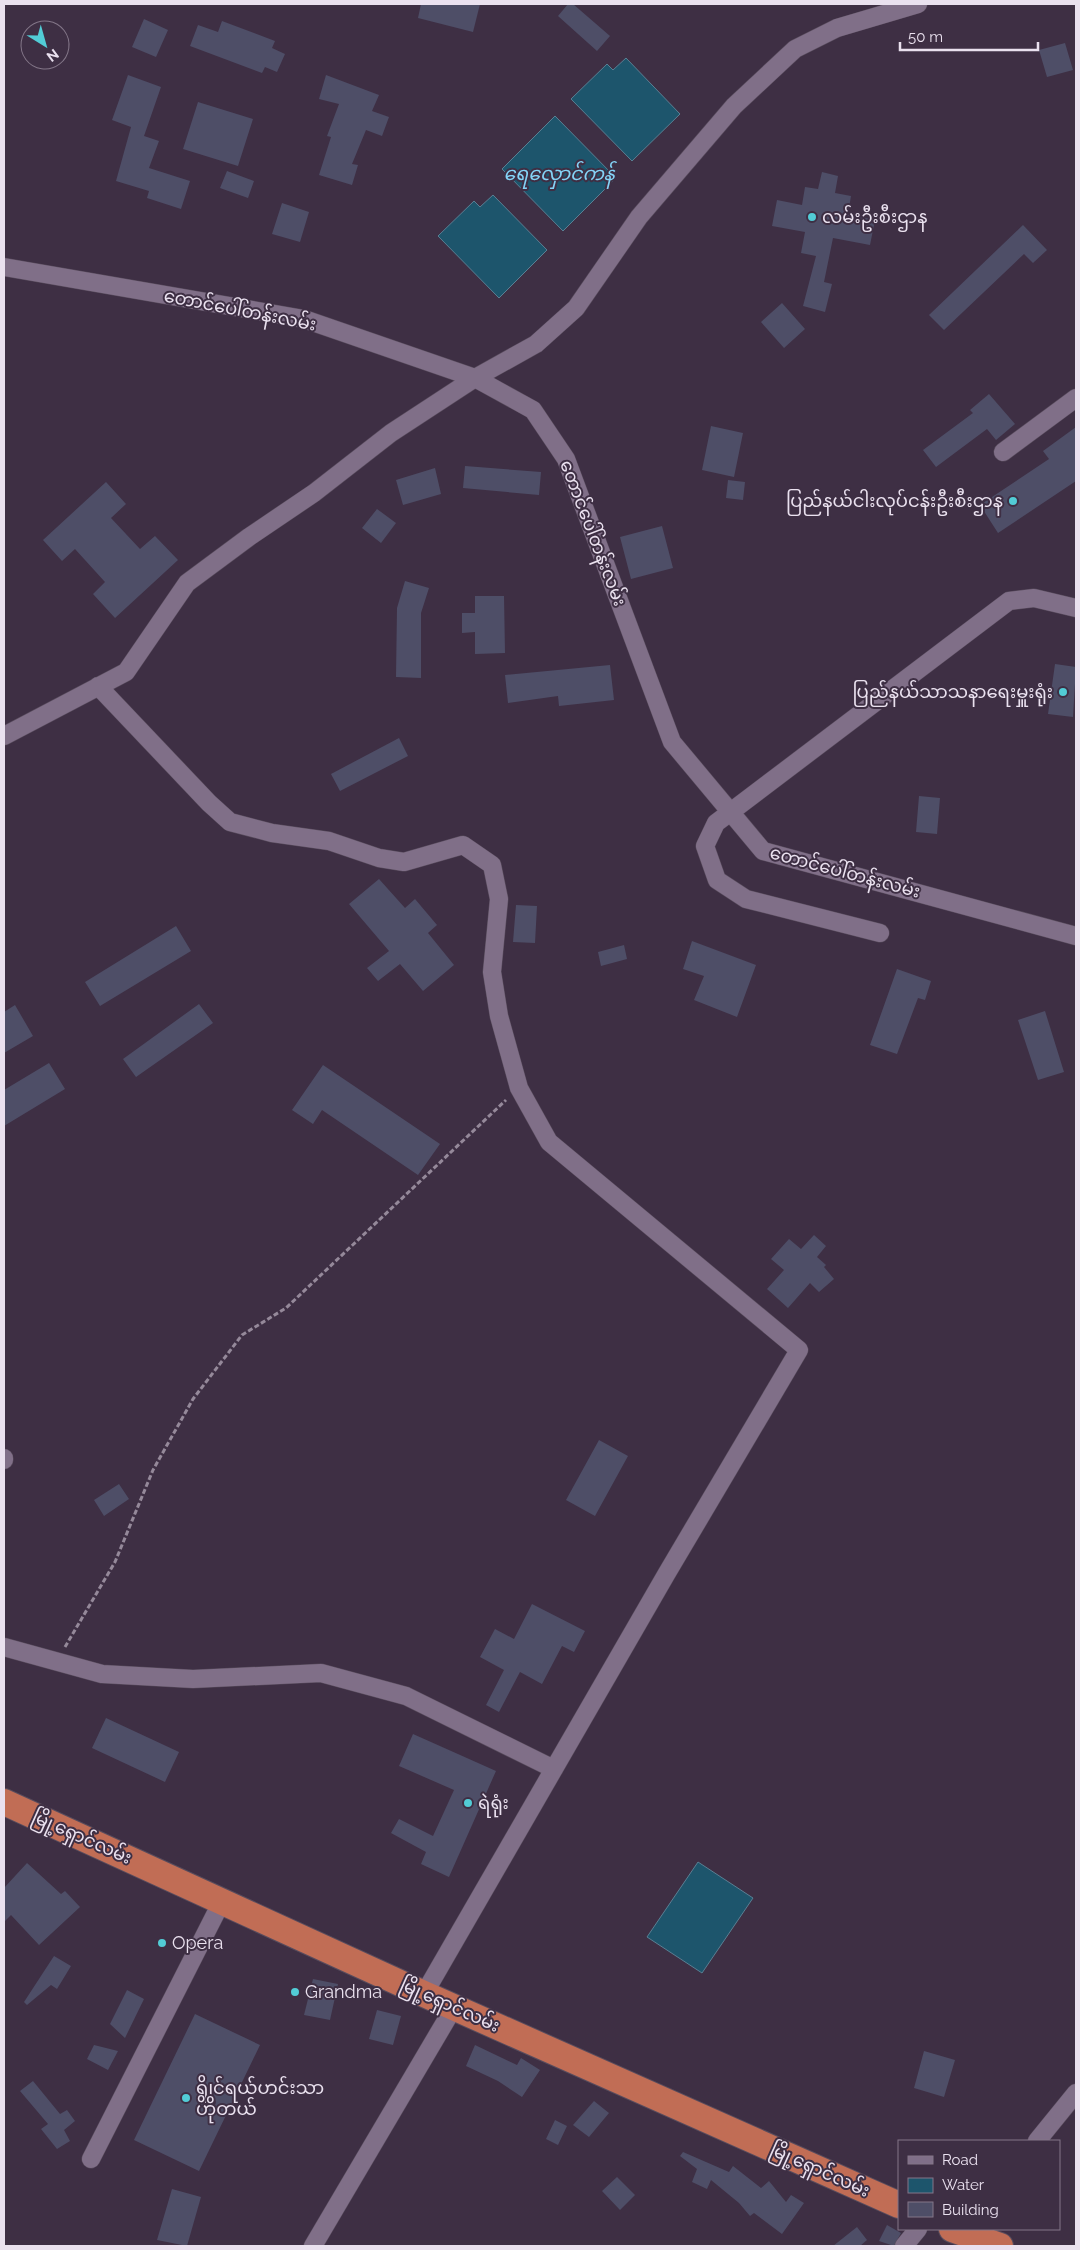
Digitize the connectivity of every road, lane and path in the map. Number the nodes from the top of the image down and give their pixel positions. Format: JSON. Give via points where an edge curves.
{"nodes":[{"id":1,"x":918,"y":4,"type":"edge"},
{"id":2,"x":4,"y":266,"type":"edge"},
{"id":3,"x":475,"y":378,"type":"junction"},
{"id":4,"x":1076,"y":398,"type":"edge"},
{"id":5,"x":1003,"y":452,"type":"dead end"},
{"id":6,"x":1076,"y":608,"type":"edge"},
{"id":7,"x":98,"y":686,"type":"junction"},
{"id":8,"x":4,"y":736,"type":"edge"},
{"id":9,"x":730,"y":810,"type":"junction"},
{"id":10,"x":880,"y":933,"type":"dead end"},
{"id":11,"x":1076,"y":936,"type":"edge"},
{"id":12,"x":519,"y":1088,"type":"junction"},
{"id":13,"x":4,"y":1647,"type":"edge"},
{"id":14,"x":57,"y":1662,"type":"junction"},
{"id":15,"x":554,"y":1769,"type":"junction"},
{"id":16,"x":4,"y":1802,"type":"edge"},
{"id":17,"x":222,"y":1901,"type":"junction"},
{"id":18,"x":424,"y":1994,"type":"junction"},
{"id":19,"x":454,"y":2007,"type":"junction"},
{"id":20,"x":1076,"y":2093,"type":"edge"},
{"id":21,"x":1038,"y":2140,"type":"edge"},
{"id":22,"x":92,"y":2159,"type":"dead end"},
{"id":23,"x":898,"y":2205,"type":"edge"},
{"id":24,"x":917,"y":2230,"type":"edge"},
{"id":25,"x":959,"y":2230,"type":"edge"},
{"id":26,"x":313,"y":2246,"type":"edge"},
{"id":27,"x":904,"y":2246,"type":"edge"},
{"id":28,"x":1000,"y":2246,"type":"edge"}],
"edges":[{"from":1,"to":3,"type":"street","via":[[837,28],[795,49],[734,106],[639,217],[576,308],[536,344]]},
{"from":2,"to":3,"type":"street","name":"တောင်ပေါ်တန်းလမ်း","via":[[304,319]]},
{"from":3,"to":7,"type":"street","via":[[391,433],[314,493],[187,583],[126,672]]},
{"from":3,"to":9,"type":"street","name":"တောင်ပေါ်တန်းလမ်း","via":[[533,410],[566,459],[672,742]]},
{"from":4,"to":5,"type":"street"},
{"from":6,"to":9,"type":"street","via":[[1034,598],[1009,601]]},
{"from":7,"to":8,"type":"street"},
{"from":7,"to":12,"type":"street","via":[[230,822],[272,833],[329,841],[379,858],[404,862],[463,845],[492,865],[499,898],[492,972],[499,1016]]},
{"from":9,"to":10,"type":"street","via":[[716,823],[705,846],[717,880],[746,899]]},
{"from":9,"to":11,"type":"street","name":"တောင်ပေါ်တန်းလမ်း","via":[[763,850]]},
{"from":12,"to":14,"type":"path","via":[[286,1308],[242,1335],[192,1399],[153,1470],[115,1562]]},
{"from":12,"to":15,"type":"street","via":[[550,1142],[799,1350]]},
{"from":13,"to":14,"type":"street"},
{"from":14,"to":15,"type":"street","via":[[102,1674],[193,1679],[321,1672],[406,1696]]},
{"from":15,"to":18,"type":"street"},
{"from":16,"to":17,"type":"highway","name":"မြို့ရှောင်လမ်း"},
{"from":17,"to":18,"type":"highway","name":"မြို့ရှောင်လမ်း"},
{"from":17,"to":22,"type":"street"},
{"from":18,"to":19,"type":"highway","name":"မြို့ရှောင်လမ်း"},
{"from":19,"to":23,"type":"highway","name":"မြို့ရှောင်လမ်း"},
{"from":19,"to":26,"type":"street"},
{"from":20,"to":21,"type":"street"},
{"from":24,"to":27,"type":"street"},
{"from":25,"to":28,"type":"highway"}]}
